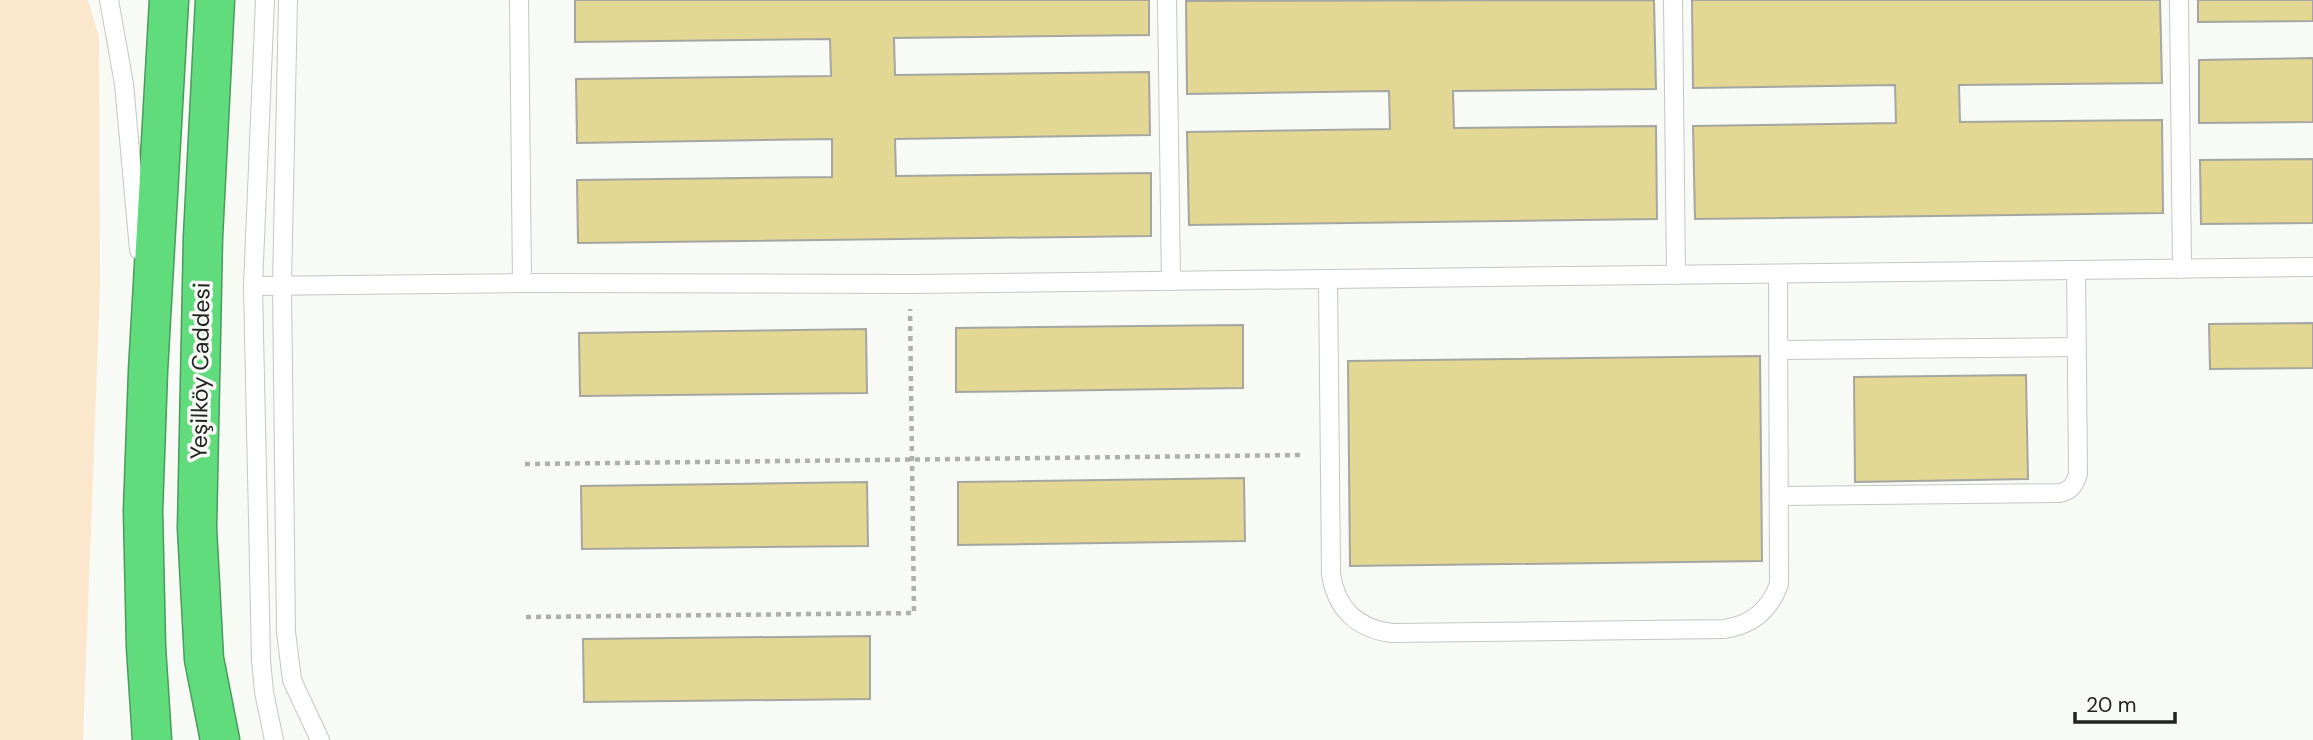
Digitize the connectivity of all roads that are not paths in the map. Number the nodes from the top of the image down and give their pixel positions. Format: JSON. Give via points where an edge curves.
{"nodes":[{"id":1,"x":109,"y":0,"type":"edge"},
{"id":2,"x":169,"y":0,"type":"edge"},
{"id":3,"x":215,"y":0,"type":"edge"},
{"id":4,"x":265,"y":0,"type":"edge"},
{"id":5,"x":288,"y":0,"type":"edge"},
{"id":6,"x":519,"y":0,"type":"edge"},
{"id":7,"x":1167,"y":0,"type":"edge"},
{"id":8,"x":1673,"y":0,"type":"edge"},
{"id":9,"x":2179,"y":0,"type":"edge"},
{"id":10,"x":2313,"y":267,"type":"edge"},
{"id":11,"x":2182,"y":269,"type":"junction"},
{"id":12,"x":2076,"y":270,"type":"junction"},
{"id":13,"x":1778,"y":274,"type":"junction"},
{"id":14,"x":1676,"y":275,"type":"junction"},
{"id":15,"x":1328,"y":279,"type":"junction"},
{"id":16,"x":1171,"y":281,"type":"junction"},
{"id":17,"x":522,"y":283,"type":"junction"},
{"id":18,"x":253,"y":286,"type":"junction"},
{"id":19,"x":282,"y":286,"type":"junction"},
{"id":20,"x":2076,"y":347,"type":"junction"},
{"id":21,"x":1779,"y":350,"type":"junction"},
{"id":22,"x":148,"y":371,"type":"junction"},
{"id":23,"x":1780,"y":496,"type":"junction"},
{"id":24,"x":152,"y":740,"type":"edge"},
{"id":25,"x":220,"y":740,"type":"edge"},
{"id":26,"x":274,"y":740,"type":"edge"},
{"id":27,"x":320,"y":740,"type":"edge"}],
"edges":[{"from":1,"to":22,"type":"lane","via":[[124,84]]},
{"from":2,"to":22,"type":"highway"},
{"from":3,"to":25,"type":"highway","name":"Yeşilköy Caddesi","via":[[203,237],[197,528],[204,659]]},
{"from":4,"to":18,"type":"lane"},
{"from":5,"to":19,"type":"lane"},
{"from":6,"to":17,"type":"lane"},
{"from":7,"to":16,"type":"lane"},
{"from":8,"to":14,"type":"lane"},
{"from":9,"to":11,"type":"lane"},
{"from":10,"to":11,"type":"lane"},
{"from":11,"to":12,"type":"lane"},
{"from":12,"to":13,"type":"lane"},
{"from":12,"to":20,"type":"lane"},
{"from":13,"to":14,"type":"lane"},
{"from":13,"to":21,"type":"lane"},
{"from":14,"to":15,"type":"lane"},
{"from":15,"to":16,"type":"lane"},
{"from":15,"to":23,"type":"lane","via":[[1331,574],[1340,603],[1353,619],[1371,630],[1724,629],[1745,624],[1770,604],[1779,583]]},
{"from":16,"to":17,"type":"lane"},
{"from":17,"to":19,"type":"lane"},
{"from":18,"to":19,"type":"lane"},
{"from":18,"to":26,"type":"lane","via":[[261,660]]},
{"from":19,"to":27,"type":"lane","via":[[286,632],[292,680]]},
{"from":20,"to":21,"type":"lane"},
{"from":20,"to":23,"type":"lane","via":[[2078,474],[2066,492]]},
{"from":21,"to":23,"type":"lane"},
{"from":22,"to":24,"type":"highway","via":[[143,511]]}]}
